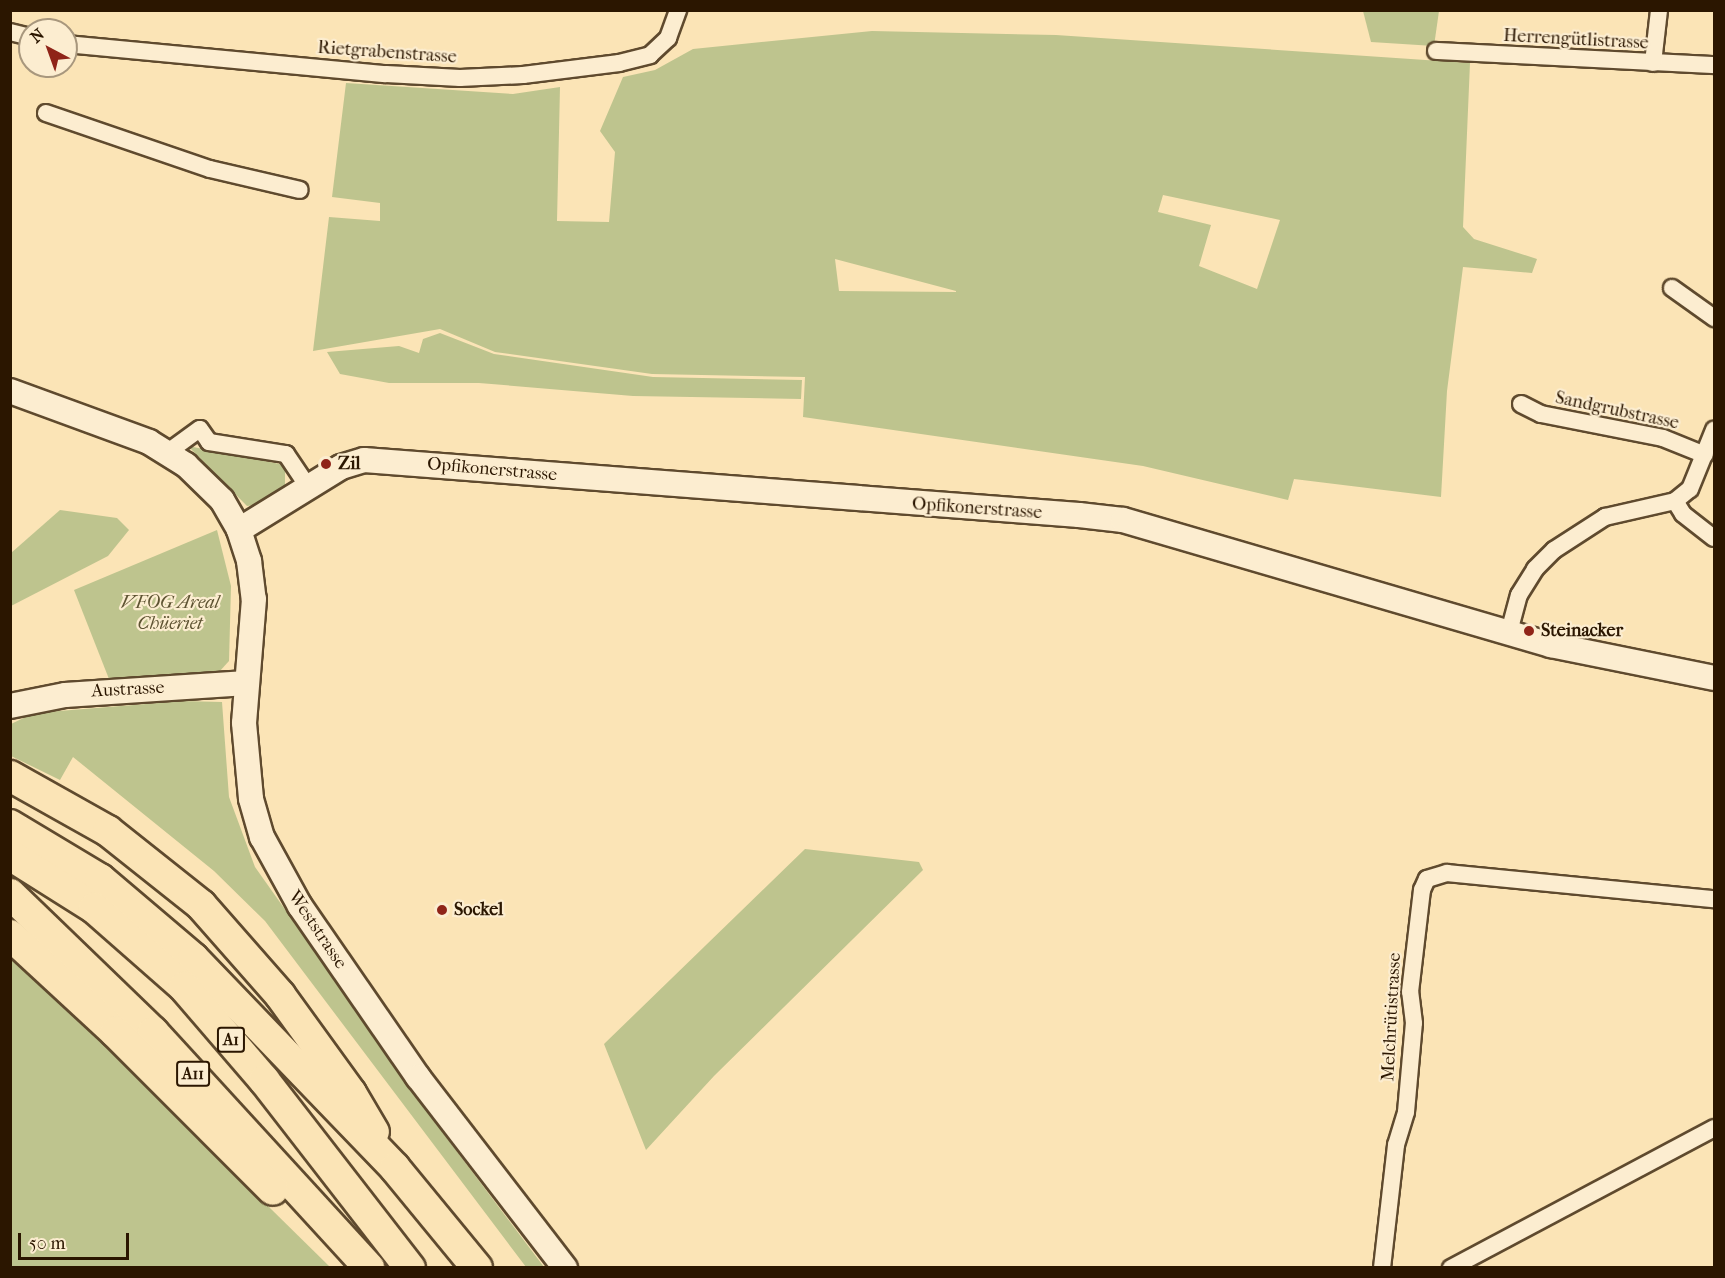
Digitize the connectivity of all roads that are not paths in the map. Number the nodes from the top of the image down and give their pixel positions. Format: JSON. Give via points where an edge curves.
{"nodes":[{"id":1,"x":678,"y":10,"type":"edge"},
{"id":2,"x":1659,"y":10,"type":"edge"},
{"id":3,"x":78,"y":45,"type":"edge"},
{"id":4,"x":1436,"y":51,"type":"dead end"},
{"id":5,"x":1653,"y":63,"type":"junction"},
{"id":6,"x":1714,"y":65,"type":"edge"},
{"id":7,"x":46,"y":113,"type":"dead end"},
{"id":8,"x":300,"y":190,"type":"dead end"},
{"id":9,"x":1672,"y":288,"type":"dead end"},
{"id":10,"x":1714,"y":318,"type":"edge"},
{"id":11,"x":10,"y":391,"type":"edge"},
{"id":12,"x":1521,"y":404,"type":"dead end"},
{"id":13,"x":1714,"y":430,"type":"edge"},
{"id":14,"x":168,"y":452,"type":"junction"},
{"id":15,"x":1705,"y":455,"type":"junction"},
{"id":16,"x":308,"y":487,"type":"junction"},
{"id":17,"x":1675,"y":501,"type":"junction"},
{"id":18,"x":239,"y":530,"type":"junction"},
{"id":19,"x":1714,"y":538,"type":"edge"},
{"id":20,"x":1509,"y":632,"type":"junction"},
{"id":21,"x":1714,"y":678,"type":"edge"},
{"id":22,"x":247,"y":682,"type":"junction"},
{"id":23,"x":10,"y":706,"type":"edge"},
{"id":24,"x":10,"y":776,"type":"edge"},
{"id":25,"x":10,"y":825,"type":"edge"},
{"id":26,"x":10,"y":855,"type":"edge"},
{"id":27,"x":10,"y":894,"type":"edge"},
{"id":28,"x":1714,"y":899,"type":"edge"},
{"id":29,"x":10,"y":935,"type":"edge"},
{"id":30,"x":1714,"y":1128,"type":"edge"},
{"id":31,"x":395,"y":1168,"type":"junction"},
{"id":32,"x":361,"y":1266,"type":"edge"},
{"id":33,"x":410,"y":1268,"type":"edge"},
{"id":34,"x":477,"y":1268,"type":"edge"},
{"id":35,"x":565,"y":1268,"type":"edge"},
{"id":36,"x":1382,"y":1268,"type":"edge"},
{"id":37,"x":1451,"y":1268,"type":"edge"}],
"edges":[{"from":1,"to":3,"type":"street","name":"Rietgrabenstrasse","via":[[668,38],[650,55],[523,75],[460,78],[386,74]]},
{"from":2,"to":5,"type":"street"},
{"from":4,"to":5,"type":"street","name":"Herrengütlistrasse"},
{"from":5,"to":6,"type":"street","name":"Herrengütlistrasse"},
{"from":7,"to":8,"type":"street","via":[[210,169]]},
{"from":9,"to":10,"type":"street"},
{"from":11,"to":14,"type":"street","name":"Weststrasse","via":[[124,430]]},
{"from":12,"to":15,"type":"street","name":"Sandgrubstrasse","via":[[1541,414],[1664,438]]},
{"from":13,"to":15,"type":"street"},
{"from":14,"to":16,"type":"street","via":[[200,429],[209,442],[286,454]]},
{"from":14,"to":18,"type":"street","name":"Weststrasse","via":[[222,500]]},
{"from":15,"to":17,"type":"street","via":[[1690,489]]},
{"from":16,"to":18,"type":"street","name":"Opfikonerstrasse"},
{"from":16,"to":20,"type":"street","name":"Opfikonerstrasse","via":[[349,463],[375,460],[1123,520]]},
{"from":17,"to":19,"type":"street","via":[[1683,514]]},
{"from":17,"to":20,"type":"street","via":[[1605,517],[1554,550],[1535,569],[1519,595]]},
{"from":18,"to":22,"type":"street","name":"Weststrasse","via":[[249,561],[254,599]]},
{"from":20,"to":21,"type":"street","name":"Opfikonerstrasse"},
{"from":22,"to":23,"type":"street","name":"Austrasse","via":[[65,695]]},
{"from":22,"to":35,"type":"street","name":"Weststrasse","via":[[245,759],[256,818],[272,860],[418,1077]]},
{"from":24,"to":31,"type":"highway","via":[[73,809],[140,854],[222,927],[310,1035],[351,1093]]},
{"from":25,"to":31,"type":"highway","number":"A1","via":[[100,879],[164,930]]},
{"from":26,"to":33,"type":"highway","number":"A1","via":[[94,908],[184,987],[264,1080]]},
{"from":27,"to":32,"type":"highway","number":"A11","via":[[146,1025]]},
{"from":28,"to":36,"type":"street","name":"Melchrütistrasse","via":[[1447,873],[1427,879],[1422,890],[1410,992],[1414,1023],[1406,1112],[1396,1145]]},
{"from":29,"to":32,"type":"highway"},
{"from":30,"to":37,"type":"street"},
{"from":31,"to":34,"type":"highway","number":"A1"}]}
